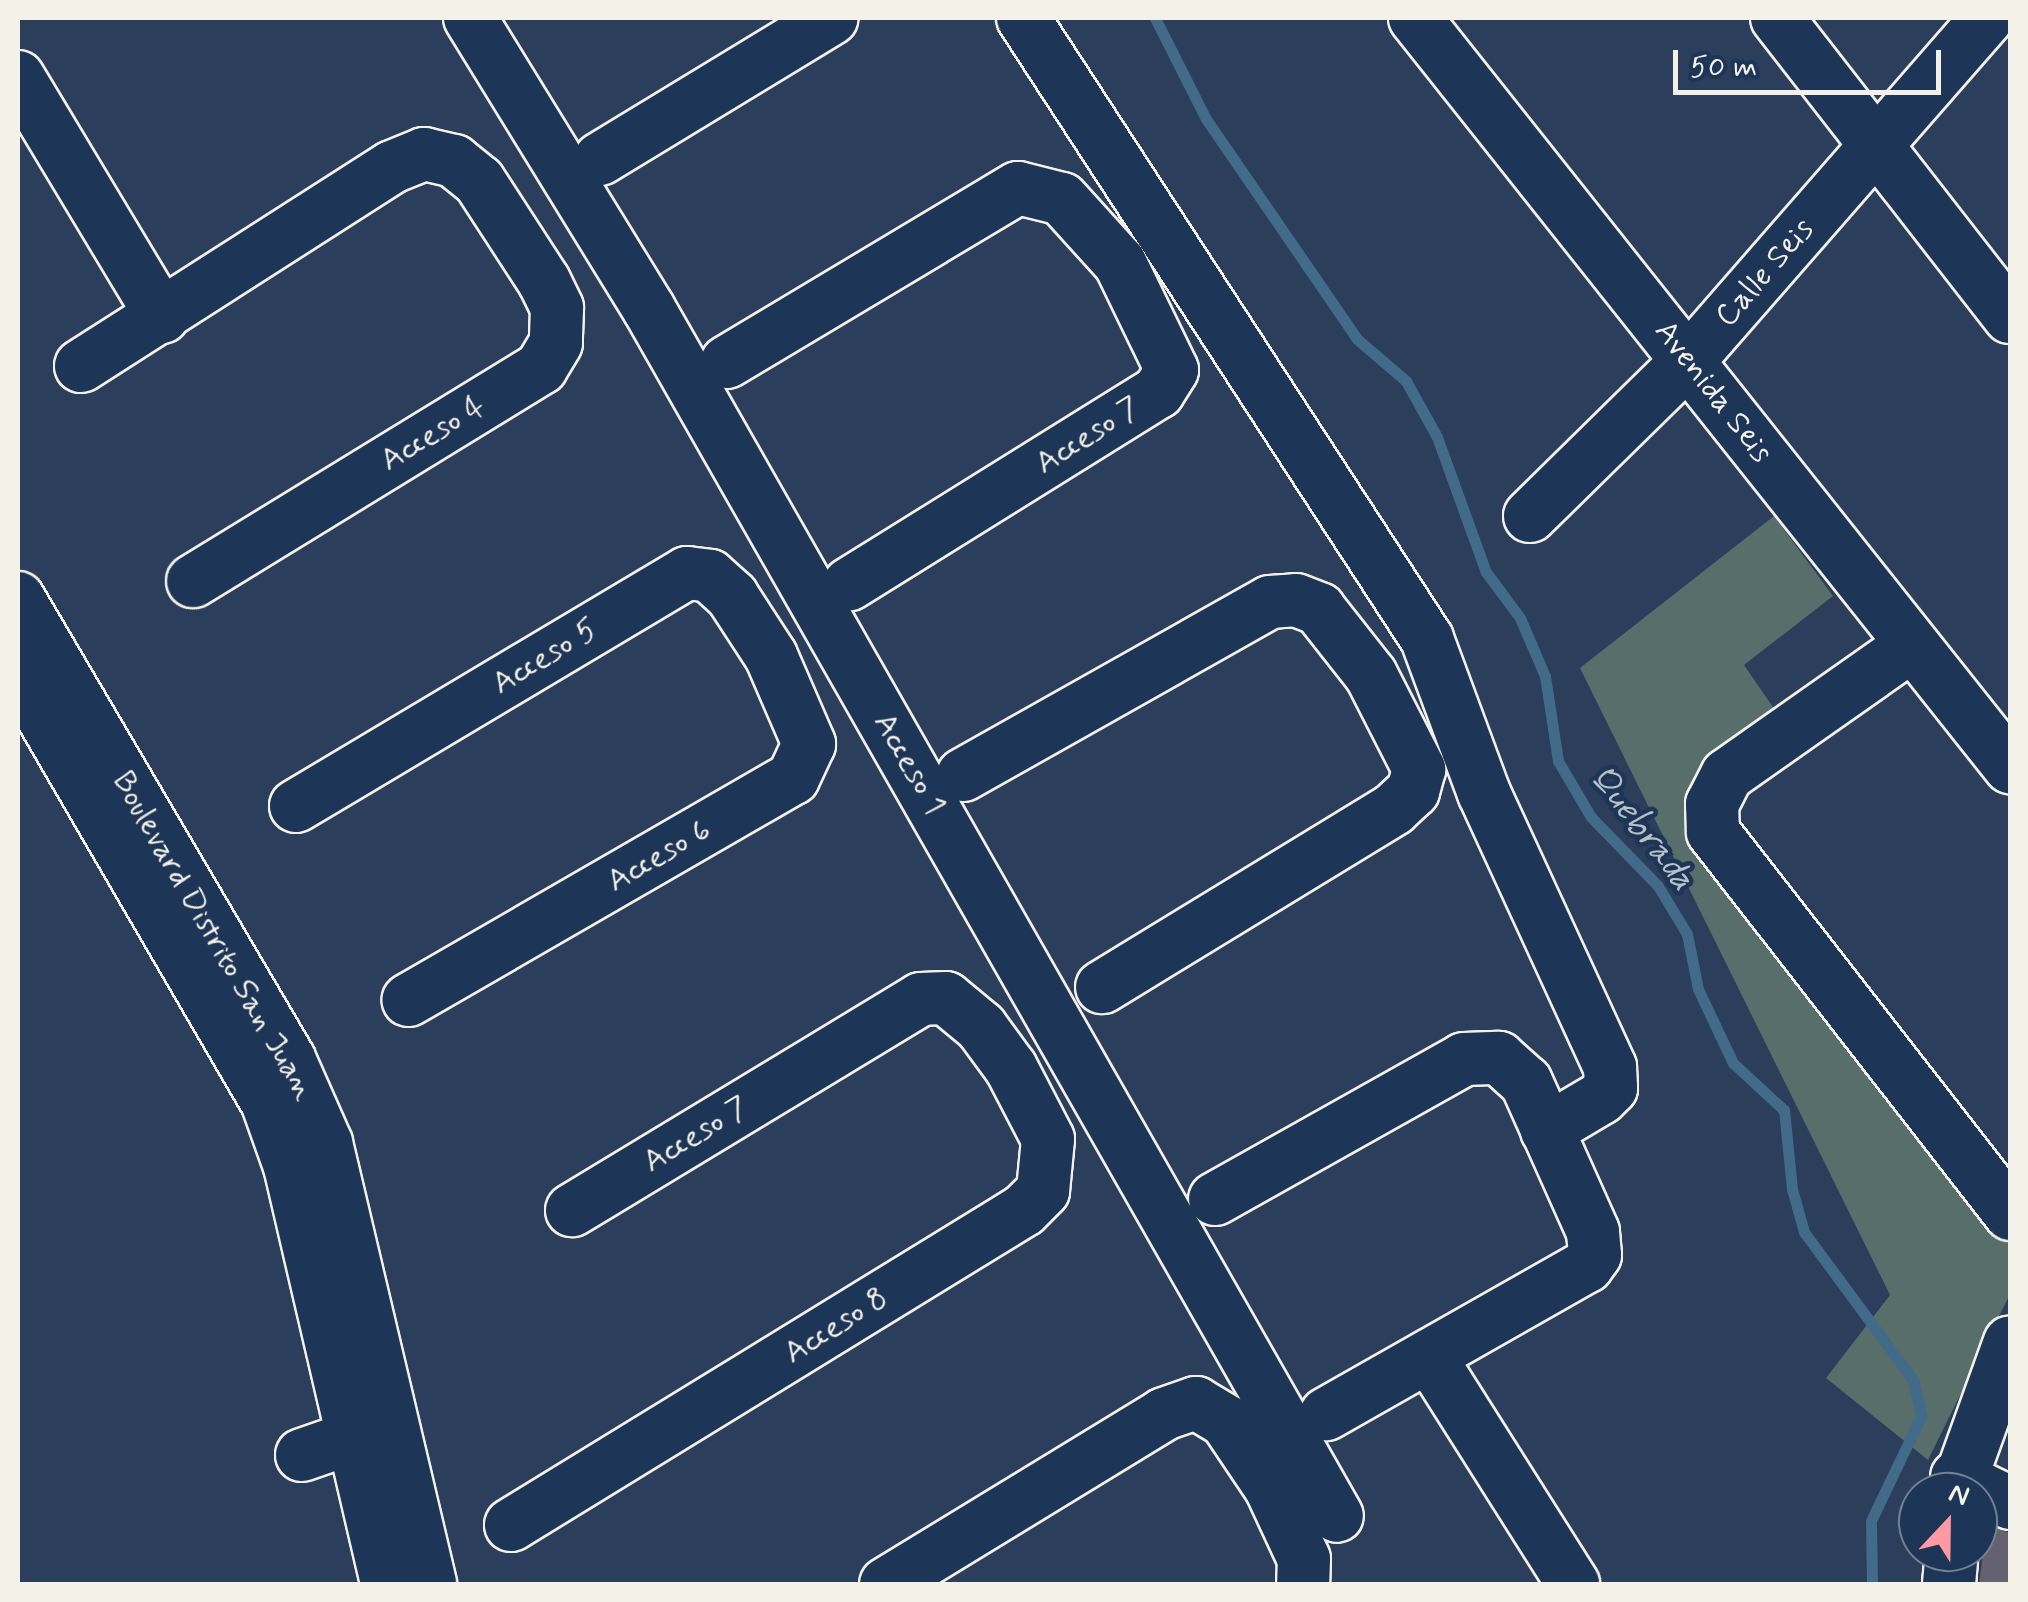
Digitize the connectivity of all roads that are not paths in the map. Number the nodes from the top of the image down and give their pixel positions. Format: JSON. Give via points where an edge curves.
{"nodes":[{"id":1,"x":470,"y":18,"type":"edge"},
{"id":2,"x":832,"y":18,"type":"edge"},
{"id":3,"x":1023,"y":18,"type":"edge"},
{"id":4,"x":1415,"y":18,"type":"edge"},
{"id":5,"x":1777,"y":18,"type":"edge"},
{"id":6,"x":1986,"y":18,"type":"edge"},
{"id":7,"x":18,"y":77,"type":"edge"},
{"id":8,"x":1876,"y":146,"type":"junction"},
{"id":9,"x":589,"y":174,"type":"junction"},
{"id":10,"x":510,"y":230,"type":"junction"},
{"id":11,"x":1166,"y":235,"type":"junction"},
{"id":12,"x":1120,"y":263,"type":"junction"},
{"id":13,"x":162,"y":317,"type":"junction"},
{"id":14,"x":2010,"y":317,"type":"edge"},
{"id":15,"x":1688,"y":361,"type":"junction"},
{"id":16,"x":727,"y":362,"type":"dead end"},
{"id":17,"x":81,"y":366,"type":"dead end"},
{"id":18,"x":1530,"y":516,"type":"dead end"},
{"id":19,"x":193,"y":581,"type":"dead end"},
{"id":20,"x":18,"y":598,"type":"edge"},
{"id":21,"x":838,"y":604,"type":"junction"},
{"id":22,"x":1427,"y":639,"type":"junction"},
{"id":23,"x":1912,"y":646,"type":"junction"},
{"id":24,"x":771,"y":656,"type":"junction"},
{"id":25,"x":18,"y":674,"type":"edge"},
{"id":26,"x":1371,"y":675,"type":"junction"},
{"id":27,"x":2010,"y":768,"type":"edge"},
{"id":28,"x":962,"y":775,"type":"dead end"},
{"id":29,"x":296,"y":806,"type":"dead end"},
{"id":30,"x":1102,"y":986,"type":"dead end"},
{"id":31,"x":408,"y":1000,"type":"dead end"},
{"id":32,"x":1065,"y":1037,"type":"junction"},
{"id":33,"x":1012,"y":1068,"type":"junction"},
{"id":34,"x":1547,"y":1130,"type":"junction"},
{"id":35,"x":1214,"y":1199,"type":"dead end"},
{"id":36,"x":572,"y":1210,"type":"dead end"},
{"id":37,"x":2010,"y":1214,"type":"edge"},
{"id":38,"x":2010,"y":1342,"type":"edge"},
{"id":39,"x":1429,"y":1356,"type":"junction"},
{"id":40,"x":1326,"y":1414,"type":"dead end"},
{"id":41,"x":373,"y":1430,"type":"junction"},
{"id":42,"x":302,"y":1455,"type":"dead end"},
{"id":43,"x":1961,"y":1472,"type":"edge"},
{"id":44,"x":1290,"y":1476,"type":"junction"},
{"id":45,"x":1337,"y":1516,"type":"dead end"},
{"id":46,"x":512,"y":1525,"type":"dead end"},
{"id":47,"x":388,"y":1584,"type":"edge"},
{"id":48,"x":430,"y":1584,"type":"edge"},
{"id":49,"x":886,"y":1584,"type":"edge"},
{"id":50,"x":1303,"y":1584,"type":"edge"},
{"id":51,"x":1573,"y":1584,"type":"edge"}],
"edges":[{"from":1,"to":9,"type":"street","name":"Acceso 1"},
{"from":2,"to":9,"type":"street"},
{"from":3,"to":11,"type":"street"},
{"from":4,"to":15,"type":"street","name":"Avenida Seis"},
{"from":5,"to":8,"type":"street"},
{"from":6,"to":8,"type":"street","name":"Calle Seis"},
{"from":7,"to":13,"type":"street"},
{"from":8,"to":14,"type":"street"},
{"from":8,"to":15,"type":"street","name":"Calle Seis"},
{"from":9,"to":10,"type":"street"},
{"from":9,"to":21,"type":"street","name":"Acceso 1"},
{"from":10,"to":13,"type":"street","name":"Acceso 4","via":[[479,181],[454,161],[424,154],[392,167]]},
{"from":10,"to":19,"type":"street","name":"Acceso 4","via":[[557,308],[556,343],[542,368]]},
{"from":11,"to":12,"type":"street"},
{"from":11,"to":22,"type":"street"},
{"from":12,"to":16,"type":"street","name":"Acceso 7","via":[[1062,199],[1018,188]]},
{"from":12,"to":21,"type":"street","name":"Acceso 7","via":[[1172,370],[1158,392]]},
{"from":13,"to":17,"type":"street"},
{"from":15,"to":18,"type":"street","name":"Calle Seis"},
{"from":15,"to":23,"type":"street","name":"Avenida Seis"},
{"from":20,"to":41,"type":"street","name":"Boulevard Distrito San Juan","via":[[289,1059],[326,1142]]},
{"from":21,"to":24,"type":"street"},
{"from":21,"to":32,"type":"street","name":"Acceso 1"},
{"from":22,"to":26,"type":"street"},
{"from":22,"to":34,"type":"street","via":[[1484,793],[1610,1067],[1611,1088]]},
{"from":23,"to":27,"type":"street","name":"Avenida Seis"},
{"from":23,"to":37,"type":"street","via":[[1727,775],[1712,804],[1713,832]]},
{"from":24,"to":29,"type":"street","name":"Acceso 5","via":[[732,596],[710,576],[687,573]]},
{"from":24,"to":31,"type":"street","name":"Acceso 6","via":[[809,744],[793,778]]},
{"from":25,"to":41,"type":"street","name":"Boulevard Distrito San Juan","via":[[268,1104]]},
{"from":26,"to":28,"type":"street","via":[[1319,610],[1296,600],[1270,602]]},
{"from":26,"to":30,"type":"street","via":[[1419,770],[1414,791]]},
{"from":32,"to":33,"type":"street"},
{"from":32,"to":44,"type":"street","name":"Acceso 1"},
{"from":33,"to":36,"type":"street","name":"Acceso 7","via":[[961,1008],[946,998],[920,999]]},
{"from":33,"to":46,"type":"street","name":"Acceso 8","via":[[1048,1139],[1043,1191],[1024,1210]]},
{"from":34,"to":35,"type":"street","via":[[1526,1082],[1499,1058],[1464,1058]]},
{"from":34,"to":39,"type":"street","via":[[1593,1232],[1595,1255]]},
{"from":38,"to":43,"type":"street"},
{"from":39,"to":40,"type":"street"},
{"from":39,"to":51,"type":"street"},
{"from":41,"to":42,"type":"street"},
{"from":41,"to":47,"type":"street","name":"Boulevard Distrito San Juan"},
{"from":41,"to":48,"type":"street","name":"Boulevard Distrito San Juan"},
{"from":44,"to":45,"type":"street","name":"Acceso 1"},
{"from":44,"to":49,"type":"street","via":[[1196,1403],[1164,1414]]},
{"from":44,"to":50,"type":"street"}]}
